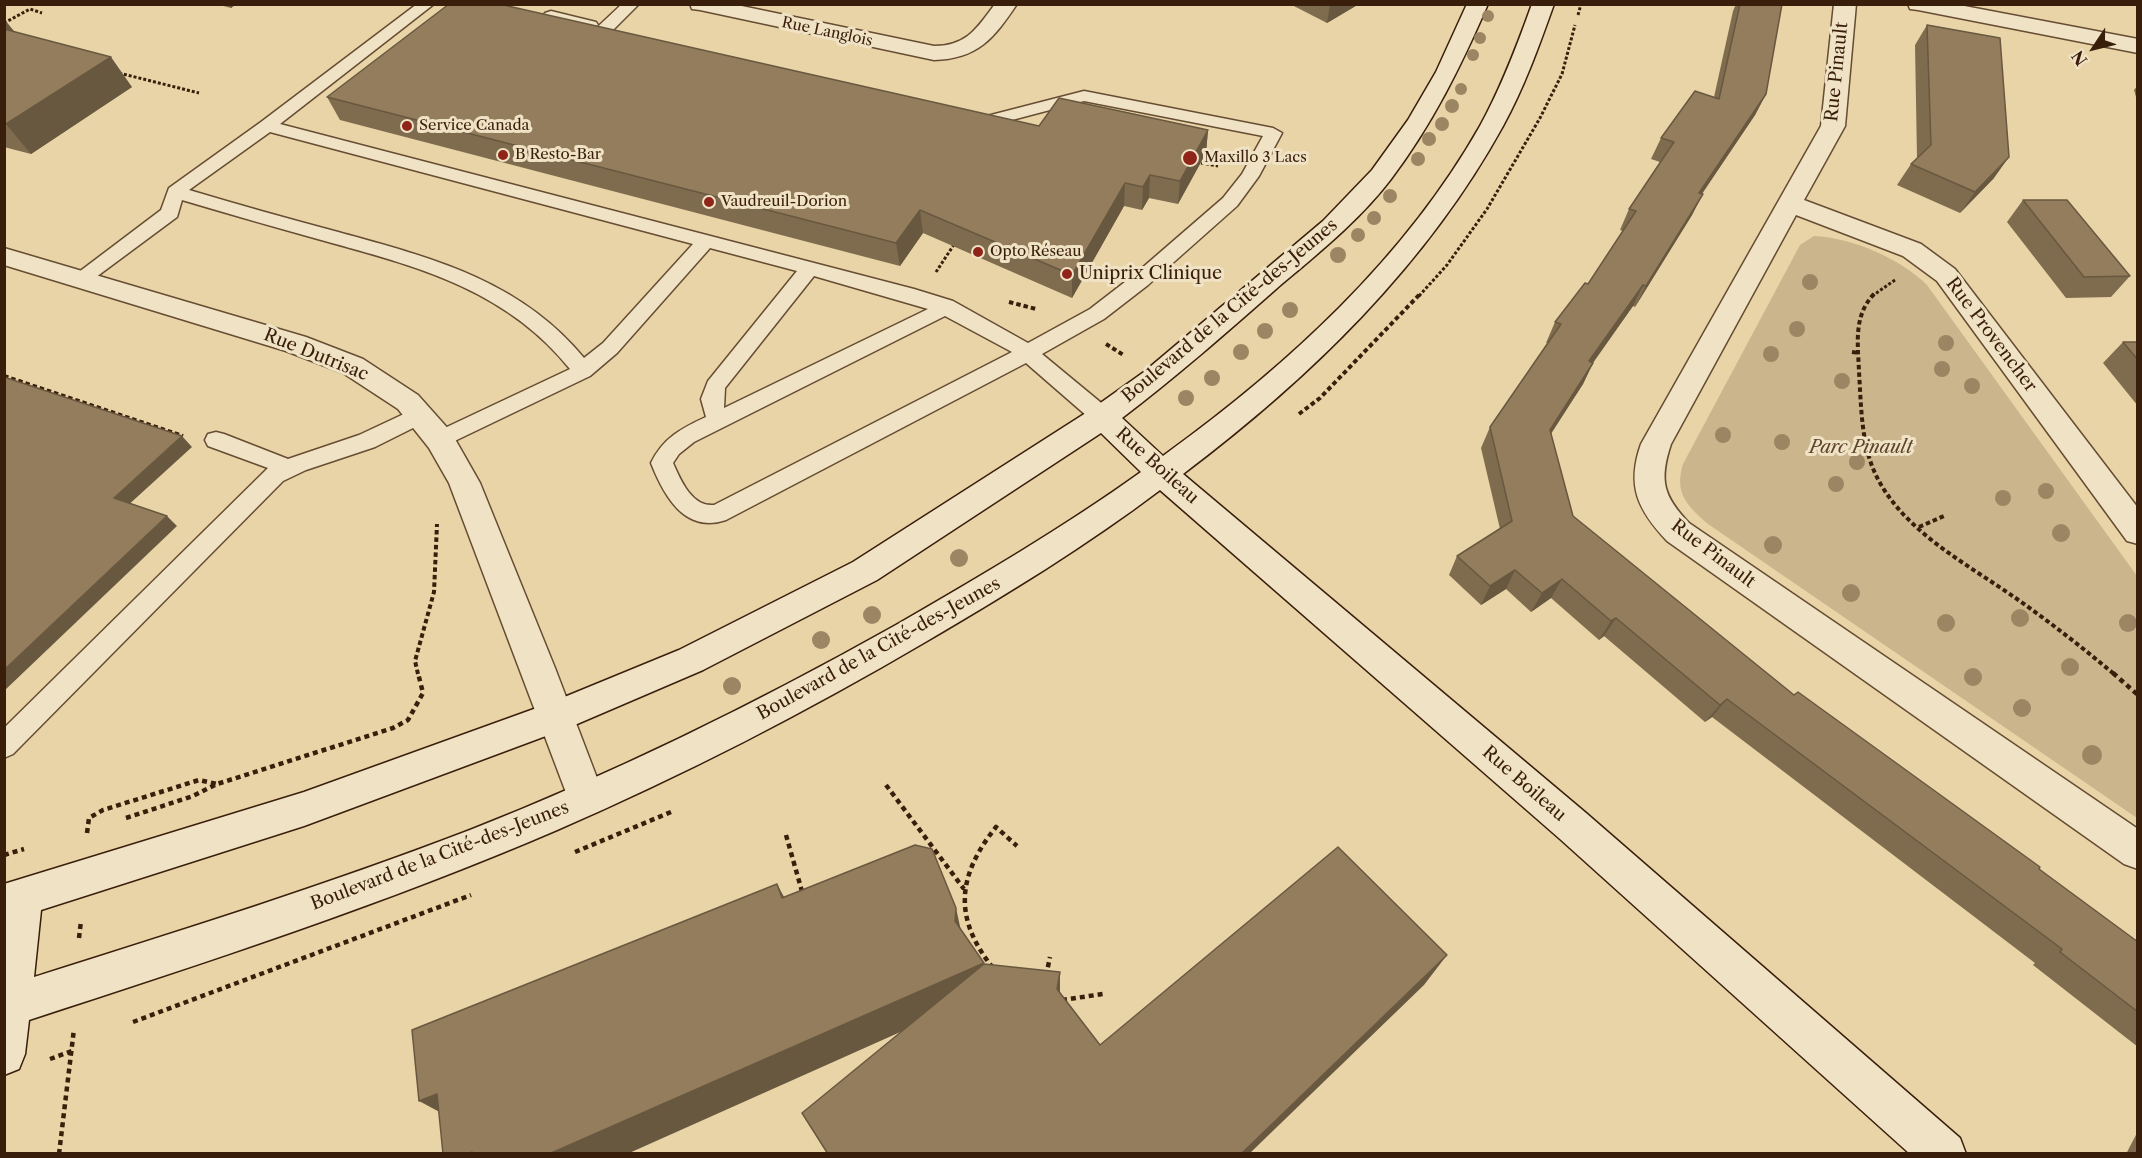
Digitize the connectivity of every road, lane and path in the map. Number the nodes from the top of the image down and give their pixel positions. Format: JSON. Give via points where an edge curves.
{"nodes":[{"id":1,"x":427,"y":4,"type":"edge"},
{"id":2,"x":632,"y":4,"type":"edge"},
{"id":3,"x":700,"y":4,"type":"edge"},
{"id":4,"x":1007,"y":4,"type":"edge"},
{"id":5,"x":1479,"y":4,"type":"edge"},
{"id":6,"x":1543,"y":4,"type":"edge"},
{"id":7,"x":1845,"y":4,"type":"edge"},
{"id":8,"x":1918,"y":4,"type":"edge"},
{"id":9,"x":42,"y":14,"type":"dead end"},
{"id":10,"x":551,"y":16,"type":"edge"},
{"id":11,"x":4,"y":23,"type":"edge"},
{"id":12,"x":605,"y":29,"type":"junction"},
{"id":13,"x":2138,"y":45,"type":"edge"},
{"id":14,"x":630,"y":46,"type":"edge"},
{"id":15,"x":119,"y":73,"type":"dead end"},
{"id":16,"x":199,"y":93,"type":"dead end"},
{"id":17,"x":993,"y":120,"type":"edge"},
{"id":18,"x":267,"y":126,"type":"junction"},
{"id":19,"x":1221,"y":159,"type":"dead end"},
{"id":20,"x":1201,"y":163,"type":"edge"},
{"id":21,"x":1218,"y":165,"type":"junction"},
{"id":22,"x":1212,"y":176,"type":"dead end"},
{"id":23,"x":175,"y":192,"type":"junction"},
{"id":24,"x":1791,"y":204,"type":"junction"},
{"id":25,"x":959,"y":236,"type":"edge"},
{"id":26,"x":706,"y":241,"type":"junction"},
{"id":27,"x":953,"y":246,"type":"junction"},
{"id":28,"x":962,"y":248,"type":"edge"},
{"id":29,"x":4,"y":256,"type":"edge"},
{"id":30,"x":810,"y":268,"type":"junction"},
{"id":31,"x":1903,"y":276,"type":"dead end"},
{"id":32,"x":81,"y":278,"type":"junction"},
{"id":33,"x":931,"y":280,"type":"dead end"},
{"id":34,"x":1008,"y":301,"type":"dead end"},
{"id":35,"x":946,"y":306,"type":"junction"},
{"id":36,"x":1040,"y":311,"type":"dead end"},
{"id":37,"x":1104,"y":342,"type":"dead end"},
{"id":38,"x":1030,"y":352,"type":"junction"},
{"id":39,"x":1852,"y":352,"type":"dead end"},
{"id":40,"x":1859,"y":353,"type":"junction"},
{"id":41,"x":1131,"y":360,"type":"dead end"},
{"id":42,"x":583,"y":371,"type":"junction"},
{"id":43,"x":4,"y":376,"type":"edge"},
{"id":44,"x":1103,"y":417,"type":"junction"},
{"id":45,"x":719,"y":420,"type":"junction"},
{"id":46,"x":431,"y":427,"type":"junction"},
{"id":47,"x":206,"y":440,"type":"joint"},
{"id":48,"x":286,"y":468,"type":"junction"},
{"id":49,"x":1162,"y":474,"type":"junction"},
{"id":50,"x":1944,"y":516,"type":"dead end"},
{"id":51,"x":1919,"y":527,"type":"junction"},
{"id":52,"x":2138,"y":532,"type":"edge"},
{"id":53,"x":434,"y":592,"type":"dead end"},
{"id":54,"x":2138,"y":695,"type":"edge"},
{"id":55,"x":557,"y":716,"type":"junction"},
{"id":56,"x":4,"y":747,"type":"edge"},
{"id":57,"x":217,"y":784,"type":"junction"},
{"id":58,"x":886,"y":785,"type":"dead end"},
{"id":59,"x":586,"y":799,"type":"junction"},
{"id":60,"x":118,"y":821,"type":"dead end"},
{"id":61,"x":92,"y":830,"type":"dead end"},
{"id":62,"x":786,"y":835,"type":"dead end"},
{"id":63,"x":1017,"y":846,"type":"dead end"},
{"id":64,"x":2138,"y":851,"type":"edge"},
{"id":65,"x":939,"y":856,"type":"junction"},
{"id":66,"x":928,"y":860,"type":"edge"},
{"id":67,"x":964,"y":889,"type":"junction"},
{"id":68,"x":804,"y":898,"type":"edge"},
{"id":69,"x":14,"y":900,"type":"edge"},
{"id":70,"x":1050,"y":957,"type":"dead end"},
{"id":71,"x":996,"y":970,"type":"edge"},
{"id":72,"x":1046,"y":978,"type":"edge"},
{"id":73,"x":1102,"y":994,"type":"dead end"},
{"id":74,"x":1052,"y":1000,"type":"edge"},
{"id":75,"x":7,"y":1006,"type":"edge"},
{"id":76,"x":72,"y":1051,"type":"dead end"},
{"id":77,"x":4,"y":1054,"type":"edge"},
{"id":78,"x":59,"y":1154,"type":"edge"},
{"id":79,"x":1944,"y":1154,"type":"edge"}],
"edges":[{"from":1,"to":18,"type":"lane"},
{"from":2,"to":12,"type":"lane"},
{"from":3,"to":4,"type":"street","name":"Rue Langlois","via":[[916,51],[954,53],[978,40]]},
{"from":5,"to":44,"type":"street","name":"Boulevard de la Cité-des-Jeunes","via":[[1434,96],[1381,175],[1265,286]]},
{"from":6,"to":49,"type":"street","name":"Boulevard de la Cité-des-Jeunes","via":[[1511,87],[1490,128],[1452,188],[1408,246],[1298,362],[1229,423]]},
{"from":7,"to":24,"type":"street","name":"Rue Pinault","via":[[1833,126]]},
{"from":8,"to":13,"type":"street"},
{"from":9,"to":11,"type":"path","via":[[30,9]]},
{"from":10,"to":12,"type":"lane"},
{"from":12,"to":14,"type":"lane","via":[[595,38]]},
{"from":15,"to":16,"type":"path"},
{"from":17,"to":38,"type":"lane","via":[[1084,96],[1273,133],[1250,176],[1214,218],[1097,314]]},
{"from":18,"to":23,"type":"lane"},
{"from":18,"to":26,"type":"lane"},
{"from":19,"to":21,"type":"path"},
{"from":20,"to":21,"type":"path"},
{"from":21,"to":22,"type":"path"},
{"from":23,"to":32,"type":"lane","via":[[170,213]]},
{"from":23,"to":42,"type":"lane","via":[[459,275],[530,315],[567,349]]},
{"from":24,"to":52,"type":"street","name":"Rue Provencher","via":[[1912,250],[1946,275]]},
{"from":24,"to":64,"type":"street","name":"Rue Pinault","via":[[1656,444],[1647,480],[1652,498],[1664,518],[1686,537]]},
{"from":25,"to":27,"type":"path"},
{"from":26,"to":30,"type":"lane"},
{"from":26,"to":42,"type":"lane","via":[[610,348]]},
{"from":27,"to":28,"type":"path"},
{"from":27,"to":33,"type":"path"},
{"from":29,"to":32,"type":"street","name":"Rue Dutrisac"},
{"from":30,"to":35,"type":"lane"},
{"from":30,"to":45,"type":"lane","via":[[716,386],[711,396],[712,408]]},
{"from":31,"to":40,"type":"path","via":[[1880,289],[1859,313]]},
{"from":32,"to":46,"type":"street","name":"Rue Dutrisac","via":[[345,363],[391,389]]},
{"from":34,"to":36,"type":"path"},
{"from":35,"to":38,"type":"lane"},
{"from":35,"to":45,"type":"lane"},
{"from":37,"to":41,"type":"path"},
{"from":38,"to":44,"type":"lane"},
{"from":38,"to":45,"type":"lane","via":[[707,517],[687,506],[662,463],[674,446]]},
{"from":39,"to":40,"type":"path"},
{"from":40,"to":51,"type":"path","via":[[1868,455],[1881,484]]},
{"from":42,"to":46,"type":"lane"},
{"from":43,"to":47,"type":"path"},
{"from":44,"to":49,"type":"street","name":"Rue Boileau"},
{"from":44,"to":55,"type":"street","name":"Boulevard de la Cité-des-Jeunes","via":[[865,572],[690,660]]},
{"from":46,"to":48,"type":"lane","via":[[367,441]]},
{"from":46,"to":55,"type":"street","name":"Rue Dutrisac","via":[[477,513]]},
{"from":47,"to":48,"type":"lane","via":[[270,459]]},
{"from":48,"to":56,"type":"lane","via":[[260,488]]},
{"from":49,"to":59,"type":"street","name":"Boulevard de la Cité-des-Jeunes","via":[[1066,541],[905,637],[690,752]]},
{"from":49,"to":79,"type":"street","name":"Rue Boileau","via":[[1573,826]]},
{"from":50,"to":51,"type":"path"},
{"from":51,"to":54,"type":"path","via":[[2072,640]]},
{"from":53,"to":57,"type":"path","via":[[415,661],[423,693],[408,720]]},
{"from":55,"to":59,"type":"street","name":"Rue Dutrisac"},
{"from":55,"to":69,"type":"street","name":"Boulevard de la Cité-des-Jeunes","via":[[304,809]]},
{"from":57,"to":60,"type":"path"},
{"from":57,"to":61,"type":"path","via":[[200,780],[103,810],[89,818],[87,832]]},
{"from":58,"to":65,"type":"path"},
{"from":59,"to":75,"type":"street","name":"Boulevard de la Cité-des-Jeunes","via":[[302,909]]},
{"from":62,"to":68,"type":"path"},
{"from":63,"to":67,"type":"path","via":[[996,827],[983,841],[967,871]]},
{"from":65,"to":66,"type":"path"},
{"from":65,"to":67,"type":"path"},
{"from":67,"to":71,"type":"path","via":[[965,917],[972,940]]},
{"from":69,"to":75,"type":"street"},
{"from":70,"to":72,"type":"path"},
{"from":73,"to":74,"type":"path"},
{"from":75,"to":77,"type":"street"},
{"from":76,"to":78,"type":"path"}]}
